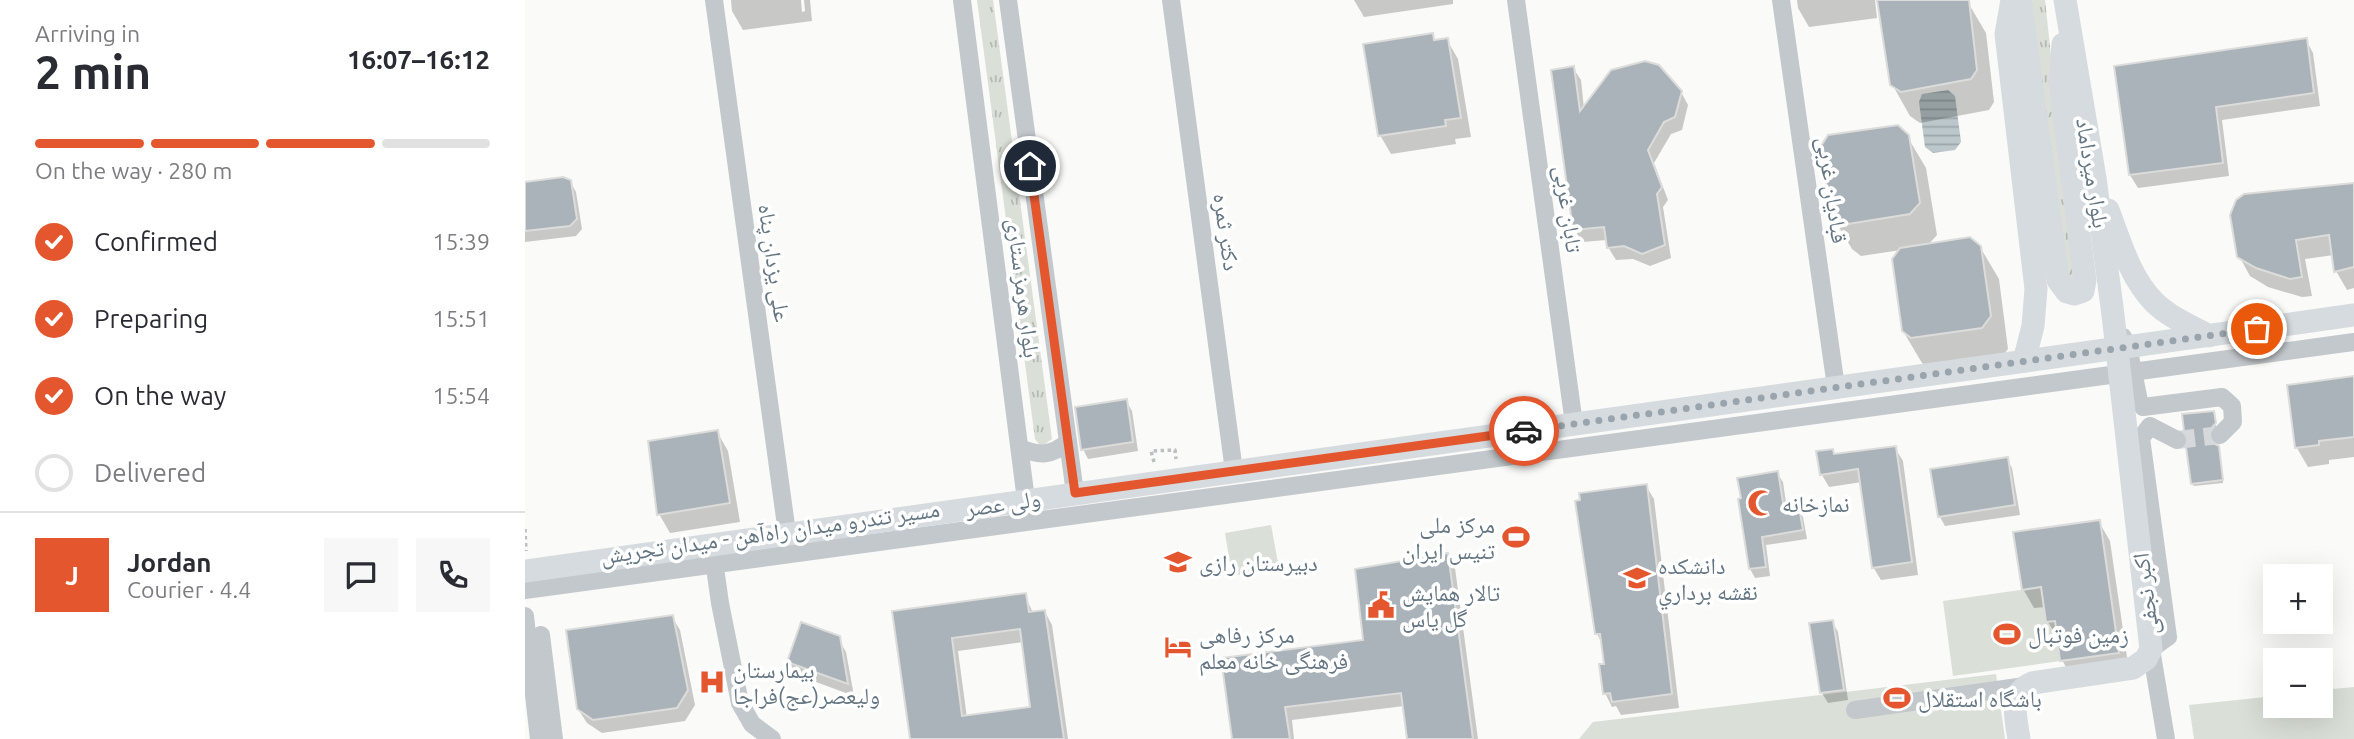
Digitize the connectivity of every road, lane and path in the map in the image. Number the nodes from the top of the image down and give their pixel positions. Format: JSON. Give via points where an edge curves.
{"nodes":[{"id":1,"x":714,"y":0,"type":"edge"},
{"id":2,"x":963,"y":0,"type":"edge"},
{"id":3,"x":1008,"y":0,"type":"edge"},
{"id":4,"x":1171,"y":0,"type":"edge"},
{"id":5,"x":1516,"y":0,"type":"edge"},
{"id":6,"x":1781,"y":0,"type":"edge"},
{"id":7,"x":2012,"y":0,"type":"edge"},
{"id":8,"x":2020,"y":0,"type":"edge"},
{"id":9,"x":2065,"y":5,"type":"edge"},
{"id":10,"x":2095,"y":178,"type":"junction"},
{"id":11,"x":2354,"y":316,"type":"edge"},
{"id":12,"x":2209,"y":336,"type":"junction"},
{"id":13,"x":2354,"y":342,"type":"edge"},
{"id":14,"x":2122,"y":347,"type":"junction"},
{"id":15,"x":2024,"y":361,"type":"junction"},
{"id":16,"x":2126,"y":374,"type":"junction"},
{"id":17,"x":1836,"y":387,"type":"junction"},
{"id":18,"x":1574,"y":424,"type":"junction"},
{"id":19,"x":2220,"y":435,"type":"dead end"},
{"id":20,"x":2177,"y":440,"type":"tunnel mouth"},
{"id":21,"x":1068,"y":442,"type":"junction"},
{"id":22,"x":1020,"y":448,"type":"junction"},
{"id":23,"x":1175,"y":450,"type":"dead end"},
{"id":24,"x":1151,"y":451,"type":"dead end"},
{"id":25,"x":1234,"y":471,"type":"junction"},
{"id":26,"x":1075,"y":493,"type":"junction"},
{"id":27,"x":1026,"y":500,"type":"junction"},
{"id":28,"x":525,"y":529,"type":"edge"},
{"id":29,"x":787,"y":533,"type":"junction"},
{"id":30,"x":713,"y":554,"type":"junction"},
{"id":31,"x":525,"y":556,"type":"edge"},
{"id":32,"x":525,"y":571,"type":"edge"},
{"id":33,"x":525,"y":590,"type":"edge"},
{"id":34,"x":525,"y":616,"type":"edge"},
{"id":35,"x":541,"y":635,"type":"dead end"},
{"id":36,"x":2151,"y":649,"type":"junction"},
{"id":37,"x":2025,"y":686,"type":"junction"},
{"id":38,"x":1855,"y":710,"type":"dead end"},
{"id":39,"x":539,"y":739,"type":"edge"},
{"id":40,"x":554,"y":739,"type":"edge"},
{"id":41,"x":772,"y":739,"type":"edge"},
{"id":42,"x":2019,"y":739,"type":"edge"},
{"id":43,"x":2166,"y":739,"type":"edge"}],
"edges":[{"from":1,"to":29,"type":"street","name":"علی یزدان پناه"},
{"from":2,"to":22,"type":"street","name":"بلوار هرمز ستاری"},
{"from":3,"to":21,"type":"street","name":"بلوار هرمز ستاری"},
{"from":4,"to":25,"type":"street","name":"دکتر ثمره"},
{"from":5,"to":18,"type":"street","name":"تابان غربی"},
{"from":6,"to":17,"type":"street","name":"قبادیان غربی"},
{"from":7,"to":15,"type":"main road","via":[[2005,34],[2036,289]]},
{"from":8,"to":9,"type":"main road","name":"بلوار میرداماد","via":[[2061,287],[2074,294],[2083,291],[2085,280],[2060,82]]},
{"from":9,"to":10,"type":"main road","name":"بلوار میرداماد"},
{"from":10,"to":12,"type":"main road","via":[[2142,287],[2170,315]]},
{"from":10,"to":14,"type":"main road","name":"بلوار میرداماد","via":[[2113,315]]},
{"from":11,"to":12,"type":"main road","name":"ولی عصر"},
{"from":12,"to":14,"type":"main road","name":"ولی عصر"},
{"from":13,"to":16,"type":"street","name":"مسیر تندرو میدان راه‌آهن - میدان تجریش"},
{"from":14,"to":15,"type":"main road","name":"ولی عصر"},
{"from":14,"to":16,"type":"main road","name":"اکبر نجفی"},
{"from":15,"to":17,"type":"main road","name":"ولی عصر"},
{"from":16,"to":19,"type":"street","via":[[2143,407],[2222,397],[2232,406],[2233,422]]},
{"from":16,"to":30,"type":"street","name":"مسیر تندرو میدان راه‌آهن - میدان تجریش"},
{"from":16,"to":36,"type":"main road","name":"اکبر نجفی"},
{"from":17,"to":18,"type":"main road","name":"ولی عصر"},
{"from":18,"to":25,"type":"main road","name":"ولی عصر"},
{"from":20,"to":36,"type":"street","via":[[2150,426],[2141,438],[2168,637]]},
{"from":21,"to":22,"type":"street","via":[[1047,454]]},
{"from":21,"to":26,"type":"street","name":"بلوار هرمز ستاری"},
{"from":22,"to":27,"type":"street","name":"بلوار هرمز ستاری"},
{"from":23,"to":24,"type":"path"},
{"from":25,"to":26,"type":"main road","name":"ولی عصر"},
{"from":26,"to":27,"type":"main road","name":"ولی عصر"},
{"from":27,"to":29,"type":"main road","name":"ولی عصر"},
{"from":28,"to":31,"type":"path"},
{"from":29,"to":30,"type":"main road","name":"ولی عصر"},
{"from":30,"to":32,"type":"main road","name":"ولی عصر"},
{"from":30,"to":33,"type":"street","name":"مسیر تندرو میدان راه‌آهن - میدان تجریش"},
{"from":30,"to":41,"type":"street","via":[[740,703],[752,724]]},
{"from":34,"to":39,"type":"street"},
{"from":35,"to":40,"type":"street"},
{"from":36,"to":37,"type":"main road","name":"اکبر نجفی","via":[[2133,668]]},
{"from":36,"to":43,"type":"street"},
{"from":37,"to":38,"type":"street"},
{"from":37,"to":42,"type":"main road","via":[[2015,705]]}]}
